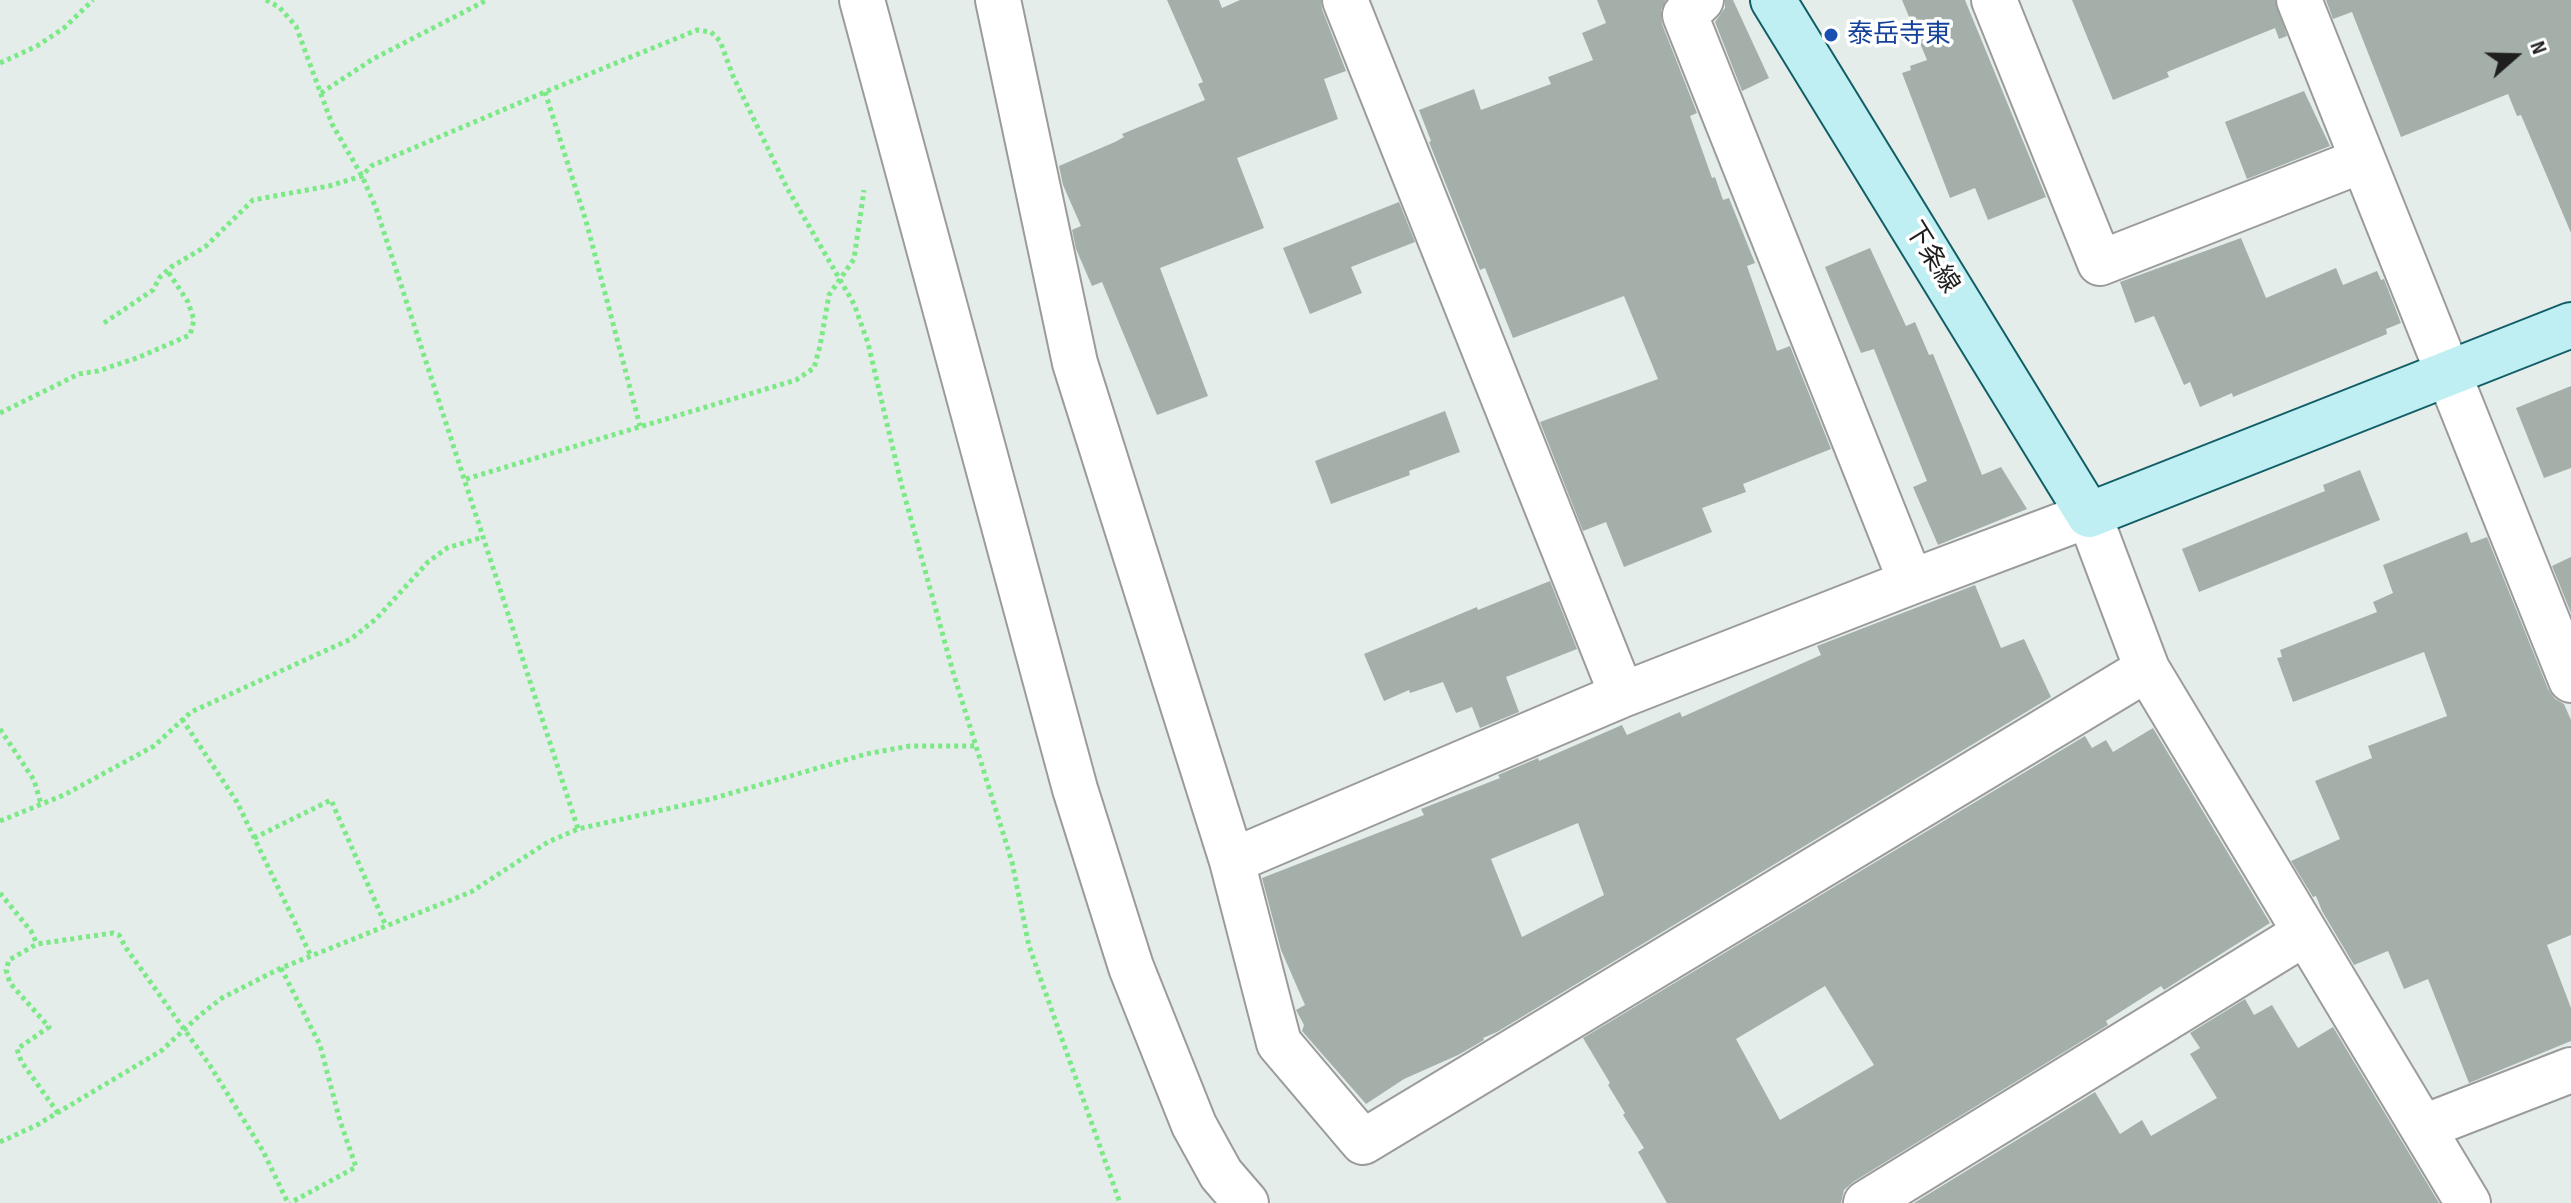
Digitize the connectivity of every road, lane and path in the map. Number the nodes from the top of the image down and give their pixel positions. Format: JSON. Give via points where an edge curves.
{"nodes":[{"id":1,"x":93,"y":0,"type":"edge"},
{"id":2,"x":266,"y":0,"type":"edge"},
{"id":3,"x":487,"y":0,"type":"edge"},
{"id":4,"x":862,"y":0,"type":"edge"},
{"id":5,"x":998,"y":0,"type":"edge"},
{"id":6,"x":1345,"y":0,"type":"edge"},
{"id":7,"x":1701,"y":0,"type":"edge"},
{"id":8,"x":1773,"y":0,"type":"edge"},
{"id":9,"x":1994,"y":0,"type":"edge"},
{"id":10,"x":2299,"y":0,"type":"edge"},
{"id":11,"x":0,"y":63,"type":"edge"},
{"id":12,"x":545,"y":92,"type":"junction"},
{"id":13,"x":321,"y":93,"type":"junction"},
{"id":14,"x":2363,"y":160,"type":"junction"},
{"id":15,"x":362,"y":176,"type":"junction"},
{"id":16,"x":865,"y":179,"type":"dead end"},
{"id":17,"x":167,"y":270,"type":"junction"},
{"id":18,"x":839,"y":277,"type":"junction"},
{"id":19,"x":104,"y":323,"type":"dead end"},
{"id":20,"x":2571,"y":325,"type":"edge"},
{"id":21,"x":2448,"y":373,"type":"junction"},
{"id":22,"x":0,"y":413,"type":"edge"},
{"id":23,"x":640,"y":426,"type":"junction"},
{"id":24,"x":466,"y":479,"type":"junction"},
{"id":25,"x":2089,"y":515,"type":"junction"},
{"id":26,"x":483,"y":537,"type":"junction"},
{"id":27,"x":1911,"y":582,"type":"junction"},
{"id":28,"x":2147,"y":669,"type":"junction"},
{"id":29,"x":2571,"y":680,"type":"edge"},
{"id":30,"x":1622,"y":695,"type":"junction"},
{"id":31,"x":182,"y":719,"type":"junction"},
{"id":32,"x":0,"y":729,"type":"edge"},
{"id":33,"x":976,"y":746,"type":"junction"},
{"id":34,"x":41,"y":804,"type":"junction"},
{"id":35,"x":0,"y":821,"type":"edge"},
{"id":36,"x":578,"y":829,"type":"junction"},
{"id":37,"x":254,"y":838,"type":"junction"},
{"id":38,"x":1232,"y":861,"type":"junction"},
{"id":39,"x":0,"y":893,"type":"edge"},
{"id":40,"x":386,"y":926,"type":"junction"},
{"id":41,"x":2305,"y":933,"type":"junction"},
{"id":42,"x":37,"y":944,"type":"junction"},
{"id":43,"x":311,"y":956,"type":"junction"},
{"id":44,"x":281,"y":968,"type":"junction"},
{"id":45,"x":185,"y":1029,"type":"junction"},
{"id":46,"x":2571,"y":1070,"type":"edge"},
{"id":47,"x":58,"y":1113,"type":"junction"},
{"id":48,"x":2424,"y":1127,"type":"junction"},
{"id":49,"x":0,"y":1142,"type":"edge"},
{"id":50,"x":306,"y":1194,"type":"junction"},
{"id":51,"x":289,"y":1203,"type":"edge"},
{"id":52,"x":312,"y":1203,"type":"edge"},
{"id":53,"x":1120,"y":1203,"type":"edge"},
{"id":54,"x":1246,"y":1203,"type":"edge"},
{"id":55,"x":1866,"y":1203,"type":"edge"},
{"id":56,"x":2468,"y":1203,"type":"edge"}],
"edges":[{"from":1,"to":11,"type":"path","via":[[64,28]]},
{"from":2,"to":13,"type":"path","via":[[296,26]]},
{"from":3,"to":13,"type":"path","via":[[373,59]]},
{"from":4,"to":54,"type":"street","via":[[1079,804],[1131,967],[1194,1125],[1221,1174]]},
{"from":5,"to":38,"type":"street","via":[[1075,363]]},
{"from":6,"to":30,"type":"street"},
{"from":7,"to":27,"type":"street","via":[[1685,15]]},
{"from":8,"to":25,"type":"street","name":"下条線"},
{"from":9,"to":14,"type":"street","via":[[2100,263]]},
{"from":10,"to":14,"type":"street"},
{"from":12,"to":15,"type":"path","via":[[371,166]]},
{"from":12,"to":18,"type":"path","via":[[697,30],[711,32],[720,41],[787,188]]},
{"from":12,"to":23,"type":"path","via":[[586,221]]},
{"from":13,"to":15,"type":"path"},
{"from":14,"to":21,"type":"street"},
{"from":15,"to":17,"type":"path","via":[[253,200],[205,247]]},
{"from":15,"to":24,"type":"path"},
{"from":16,"to":18,"type":"path","via":[[854,259]]},
{"from":17,"to":19,"type":"path","via":[[153,290]]},
{"from":17,"to":22,"type":"path","via":[[188,302],[194,320],[190,335],[137,358],[79,374]]},
{"from":18,"to":23,"type":"path","via":[[829,295],[814,368],[796,380]]},
{"from":18,"to":33,"type":"path","via":[[868,343],[901,483]]},
{"from":20,"to":21,"type":"street"},
{"from":21,"to":25,"type":"street"},
{"from":21,"to":29,"type":"street"},
{"from":23,"to":24,"type":"path"},
{"from":24,"to":26,"type":"path"},
{"from":25,"to":27,"type":"street"},
{"from":25,"to":28,"type":"street"},
{"from":26,"to":31,"type":"path","via":[[447,548],[428,562],[351,639]]},
{"from":26,"to":36,"type":"path"},
{"from":27,"to":30,"type":"street"},
{"from":28,"to":38,"type":"street","via":[[1363,1142],[1279,1043]]},
{"from":28,"to":41,"type":"street"},
{"from":30,"to":38,"type":"street"},
{"from":31,"to":34,"type":"path","via":[[154,746]]},
{"from":31,"to":37,"type":"path","via":[[237,802]]},
{"from":32,"to":34,"type":"path","via":[[34,780]]},
{"from":33,"to":36,"type":"path","via":[[910,746],[866,754],[711,799]]},
{"from":33,"to":53,"type":"path","via":[[1012,862],[1029,946]]},
{"from":34,"to":35,"type":"path"},
{"from":36,"to":40,"type":"path","via":[[548,842],[471,892]]},
{"from":37,"to":40,"type":"path","via":[[331,800]]},
{"from":37,"to":43,"type":"path"},
{"from":39,"to":42,"type":"path"},
{"from":40,"to":43,"type":"path"},
{"from":41,"to":48,"type":"street"},
{"from":41,"to":55,"type":"street"},
{"from":42,"to":45,"type":"path","via":[[119,935]]},
{"from":42,"to":47,"type":"path","via":[[9,960],[6,970],[10,983],[49,1027],[17,1049]]},
{"from":43,"to":44,"type":"path"},
{"from":44,"to":45,"type":"path","via":[[222,998]]},
{"from":44,"to":50,"type":"path","via":[[320,1045],[356,1167]]},
{"from":45,"to":47,"type":"path","via":[[161,1051]]},
{"from":45,"to":51,"type":"path","via":[[263,1151]]},
{"from":46,"to":48,"type":"street"},
{"from":47,"to":49,"type":"path"},
{"from":48,"to":56,"type":"street"},
{"from":50,"to":51,"type":"path"},
{"from":50,"to":52,"type":"path"}]}
